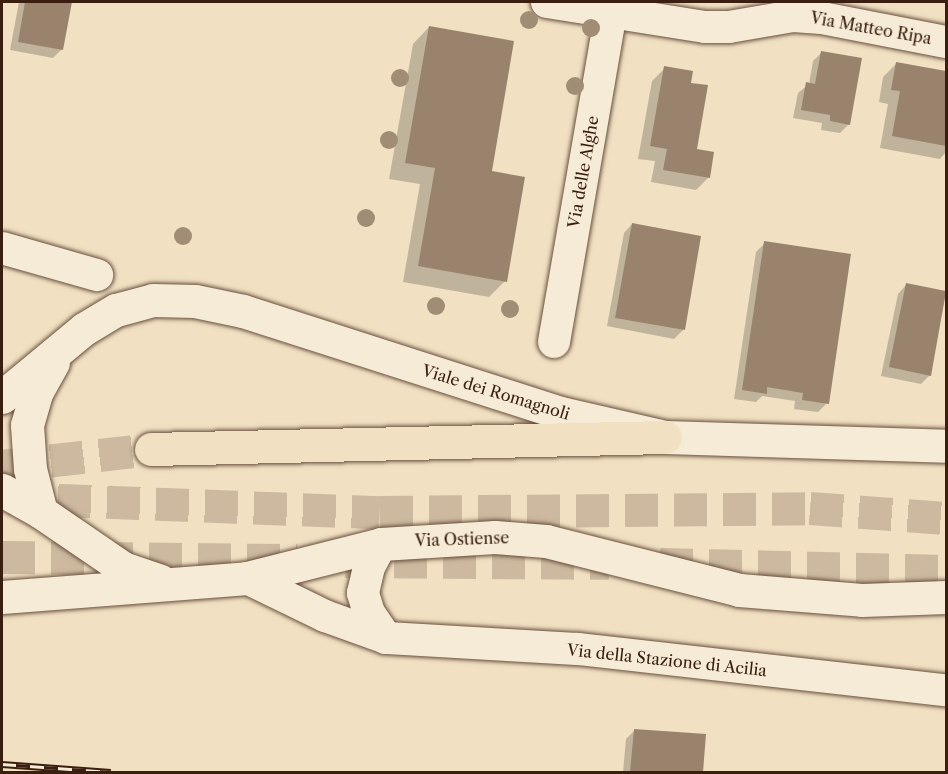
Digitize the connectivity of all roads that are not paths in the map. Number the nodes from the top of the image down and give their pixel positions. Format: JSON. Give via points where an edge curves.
{"nodes":[{"id":1,"x":547,"y":2,"type":"edge"},
{"id":2,"x":612,"y":7,"type":"edge"},
{"id":3,"x":946,"y":42,"type":"edge"},
{"id":4,"x":2,"y":248,"type":"edge"},
{"id":5,"x":97,"y":275,"type":"dead end"},
{"id":6,"x":554,"y":342,"type":"dead end"},
{"id":7,"x":66,"y":345,"type":"junction"},
{"id":8,"x":2,"y":397,"type":"edge"},
{"id":9,"x":665,"y":437,"type":"junction"},
{"id":10,"x":946,"y":446,"type":"edge"},
{"id":11,"x":151,"y":448,"type":"tunnel mouth"},
{"id":12,"x":2,"y":490,"type":"edge"},
{"id":13,"x":41,"y":512,"type":"junction"},
{"id":14,"x":381,"y":544,"type":"junction"},
{"id":15,"x":247,"y":578,"type":"junction"},
{"id":16,"x":171,"y":584,"type":"junction"},
{"id":17,"x":2,"y":597,"type":"edge"},
{"id":18,"x":946,"y":597,"type":"edge"},
{"id":19,"x":386,"y":639,"type":"junction"},
{"id":20,"x":946,"y":690,"type":"edge"}],
"edges":[{"from":1,"to":2,"type":"street","name":"Via Matteo Ripa"},
{"from":2,"to":3,"type":"street","name":"Via Matteo Ripa","via":[[717,27],[808,16]]},
{"from":2,"to":6,"type":"street","name":"Via delle Alghe"},
{"from":4,"to":5,"type":"street"},
{"from":7,"to":8,"type":"main road","name":"Viale dei Romagnoli"},
{"from":7,"to":9,"type":"main road","name":"Viale dei Romagnoli","via":[[94,322],[123,308],[153,300],[195,300],[243,311],[561,413]]},
{"from":7,"to":13,"type":"main road","name":"Viale dei Romagnoli","via":[[39,385],[29,413],[30,469]]},
{"from":9,"to":10,"type":"main road","name":"Viale dei Romagnoli"},
{"from":9,"to":11,"type":"main road"},
{"from":12,"to":13,"type":"main road","name":"Via Ostiense"},
{"from":13,"to":16,"type":"main road","name":"Via Ostiense","via":[[123,568]]},
{"from":14,"to":15,"type":"main road","name":"Via Ostiense"},
{"from":14,"to":18,"type":"main road","name":"Via Ostiense","via":[[516,537],[567,545],[739,590],[862,600]]},
{"from":14,"to":19,"type":"street","via":[[369,567],[363,593],[369,613]]},
{"from":15,"to":16,"type":"main road","name":"Via Ostiense"},
{"from":15,"to":19,"type":"street","name":"Via della Stazione di Acilia","via":[[325,616]]},
{"from":16,"to":17,"type":"main road"},
{"from":19,"to":20,"type":"street","name":"Via della Stazione di Acilia","via":[[578,649]]}]}
